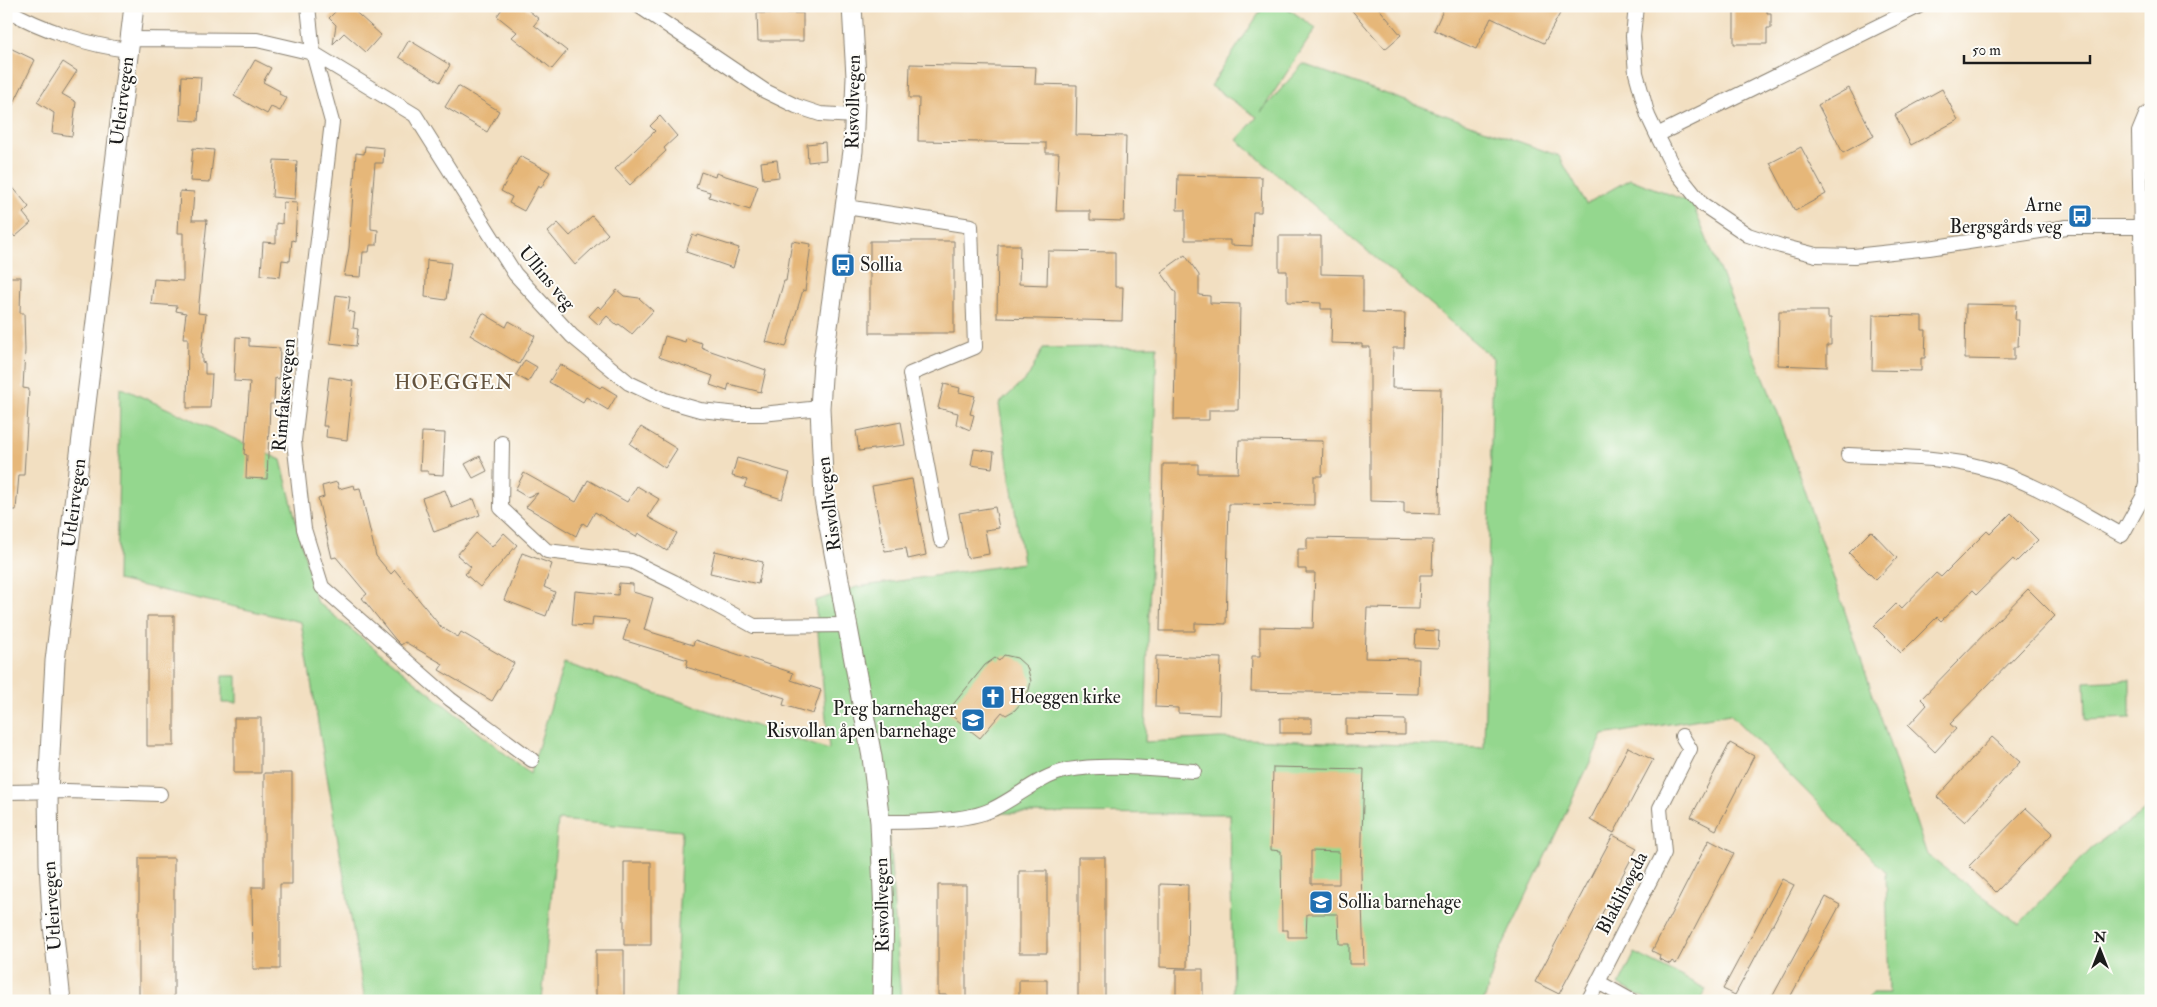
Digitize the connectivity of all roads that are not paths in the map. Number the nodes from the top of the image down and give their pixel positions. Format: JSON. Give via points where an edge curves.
{"nodes":[{"id":1,"x":134,"y":6,"type":"edge"},
{"id":2,"x":308,"y":6,"type":"edge"},
{"id":3,"x":639,"y":6,"type":"edge"},
{"id":4,"x":852,"y":6,"type":"edge"},
{"id":5,"x":1636,"y":6,"type":"edge"},
{"id":6,"x":1920,"y":6,"type":"edge"},
{"id":7,"x":12,"y":10,"type":"edge"},
{"id":8,"x":129,"y":44,"type":"junction"},
{"id":9,"x":312,"y":54,"type":"junction"},
{"id":10,"x":2151,"y":111,"type":"edge"},
{"id":11,"x":855,"y":116,"type":"junction"},
{"id":12,"x":1657,"y":135,"type":"junction"},
{"id":13,"x":846,"y":207,"type":"junction"},
{"id":14,"x":2146,"y":227,"type":"edge"},
{"id":15,"x":820,"y":408,"type":"junction"},
{"id":16,"x":502,"y":444,"type":"dead end"},
{"id":17,"x":1848,"y":455,"type":"dead end"},
{"id":18,"x":941,"y":540,"type":"dead end"},
{"id":19,"x":847,"y":625,"type":"junction"},
{"id":20,"x":1682,"y":736,"type":"dead end"},
{"id":21,"x":532,"y":760,"type":"dead end"},
{"id":22,"x":1194,"y":771,"type":"dead end"},
{"id":23,"x":48,"y":791,"type":"junction"},
{"id":24,"x":6,"y":792,"type":"edge"},
{"id":25,"x":160,"y":794,"type":"dead end"},
{"id":26,"x":880,"y":822,"type":"junction"},
{"id":27,"x":1598,"y":982,"type":"junction"},
{"id":28,"x":61,"y":1001,"type":"edge"},
{"id":29,"x":882,"y":1001,"type":"edge"},
{"id":30,"x":1588,"y":1001,"type":"edge"},
{"id":31,"x":1632,"y":1001,"type":"edge"}],
"edges":[{"from":1,"to":8,"type":"street","name":"Utleirvegen"},
{"from":2,"to":9,"type":"street"},
{"from":3,"to":11,"type":"street","via":[[796,106],[820,114]]},
{"from":4,"to":11,"type":"street","name":"Risvollvegen"},
{"from":5,"to":12,"type":"street","via":[[1632,36],[1636,74]]},
{"from":6,"to":12,"type":"street"},
{"from":7,"to":8,"type":"street","name":"Ullins veg","via":[[102,47]]},
{"from":8,"to":9,"type":"street","name":"Ullins veg","via":[[257,40]]},
{"from":8,"to":23,"type":"street","name":"Utleirvegen","via":[[55,661]]},
{"from":9,"to":15,"type":"street","name":"Ullins veg","via":[[415,115],[515,274],[572,336],[628,383],[665,400],[700,410],[762,414]]},
{"from":9,"to":21,"type":"street","name":"Rimfaksevegen","via":[[332,122],[294,441],[304,529],[322,587],[450,699]]},
{"from":10,"to":14,"type":"street","via":[[2139,132],[2139,182]]},
{"from":11,"to":13,"type":"street","name":"Risvollvegen"},
{"from":12,"to":14,"type":"street","via":[[1674,169],[1702,204],[1748,235],[1816,255],[1854,256],[1929,248],[2067,227]]},
{"from":13,"to":15,"type":"street","name":"Risvollvegen","via":[[823,362]]},
{"from":13,"to":18,"type":"street","via":[[971,226],[975,347],[910,374]]},
{"from":14,"to":17,"type":"street","via":[[2146,482],[2144,495],[2122,534],[2028,485],[1986,468],[1949,461]]},
{"from":15,"to":19,"type":"street","name":"Risvollvegen","via":[[824,499]]},
{"from":16,"to":19,"type":"street","via":[[501,508],[547,551],[631,561],[754,626]]},
{"from":19,"to":26,"type":"street","name":"Risvollvegen","via":[[872,757]]},
{"from":20,"to":27,"type":"street","name":"Blaklihøgda","via":[[1690,749],[1660,808],[1664,854]]},
{"from":22,"to":26,"type":"street","via":[[1068,770],[1050,775],[992,810],[955,819]]},
{"from":23,"to":24,"type":"street"},
{"from":23,"to":25,"type":"street"},
{"from":23,"to":28,"type":"street","name":"Utleirvegen","via":[[52,916]]},
{"from":26,"to":29,"type":"street","name":"Risvollvegen","via":[[884,914]]},
{"from":27,"to":30,"type":"street","name":"Blaklihøgda"},
{"from":27,"to":31,"type":"street"}]}
